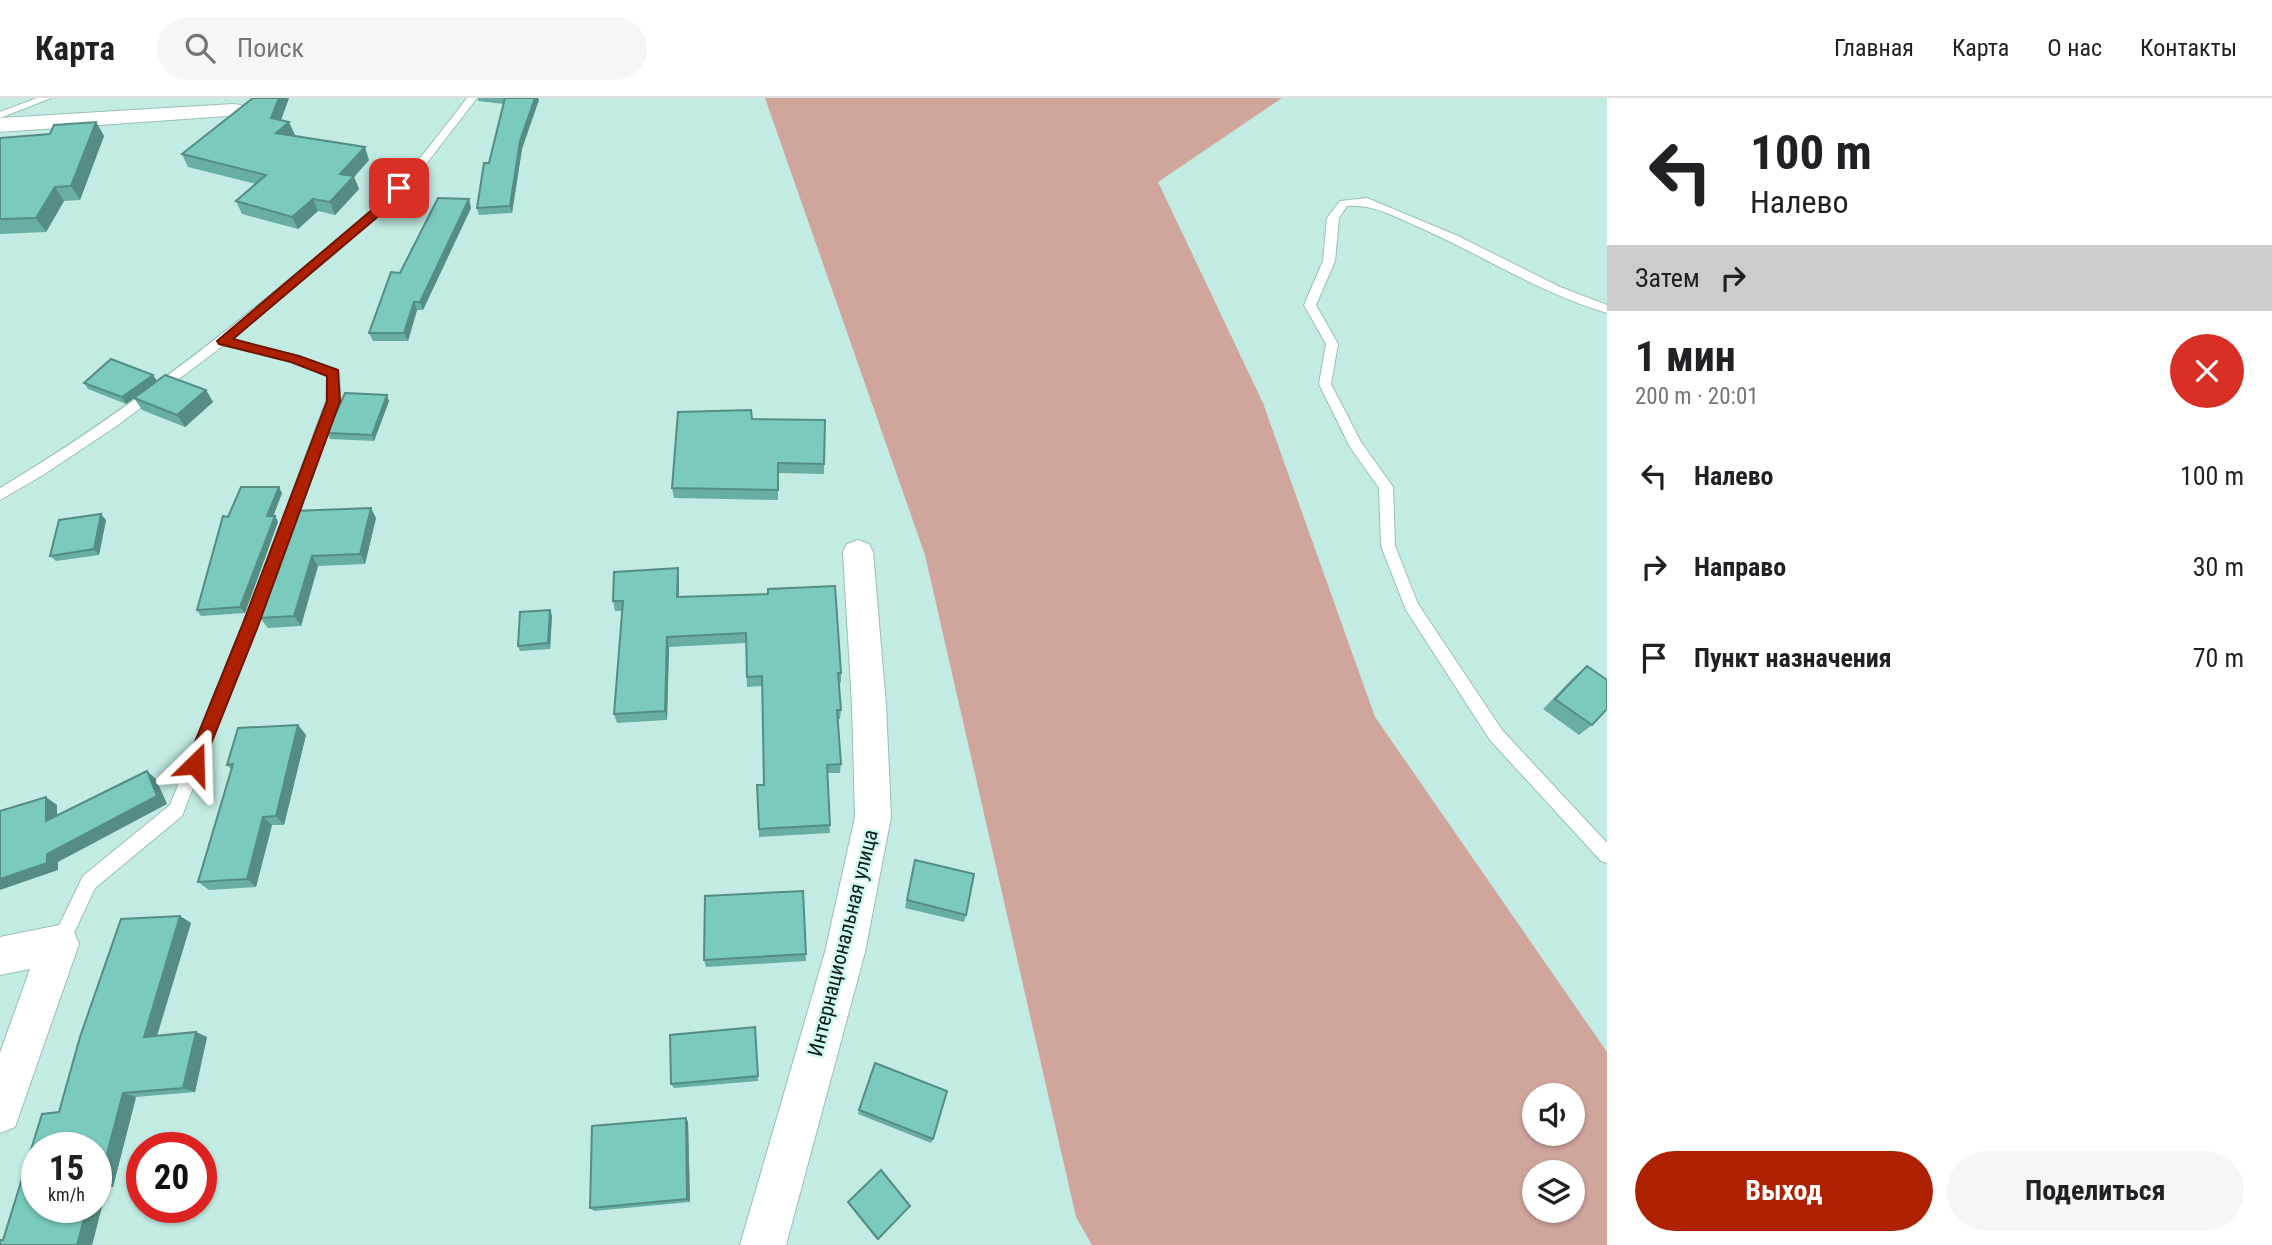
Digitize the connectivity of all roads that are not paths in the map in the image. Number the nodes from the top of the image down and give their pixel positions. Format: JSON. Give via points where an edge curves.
{"nodes":[{"id":1,"x":46,"y":98,"type":"edge"},
{"id":2,"x":472,"y":98,"type":"edge"},
{"id":3,"x":233,"y":110,"type":"edge"},
{"id":4,"x":0,"y":114,"type":"edge"},
{"id":5,"x":0,"y":125,"type":"edge"},
{"id":6,"x":1607,"y":309,"type":"edge"},
{"id":7,"x":223,"y":341,"type":"junction"},
{"id":8,"x":0,"y":495,"type":"edge"},
{"id":9,"x":858,"y":552,"type":"dead end"},
{"id":10,"x":1607,"y":855,"type":"edge"},
{"id":11,"x":59,"y":944,"type":"junction"},
{"id":12,"x":0,"y":956,"type":"edge"},
{"id":13,"x":0,"y":1112,"type":"edge"},
{"id":14,"x":763,"y":1245,"type":"edge"}],
"edges":[{"from":1,"to":4,"type":"lane"},
{"from":2,"to":7,"type":"lane","via":[[384,205]]},
{"from":3,"to":5,"type":"street"},
{"from":6,"to":10,"type":"lane","via":[[1556,290],[1454,238],[1367,201],[1343,203],[1333,218],[1329,261],[1310,305],[1332,344],[1325,384],[1355,444],[1386,487],[1388,546],[1411,606],[1496,735]]},
{"from":7,"to":8,"type":"lane","via":[[56,463]]},
{"from":7,"to":11,"type":"lane","via":[[333,373],[333,401],[176,810],[89,882]]},
{"from":9,"to":14,"type":"street","name":"Интернациональная улица","via":[[873,817],[845,952]]},
{"from":11,"to":12,"type":"street"},
{"from":11,"to":13,"type":"street"}]}
